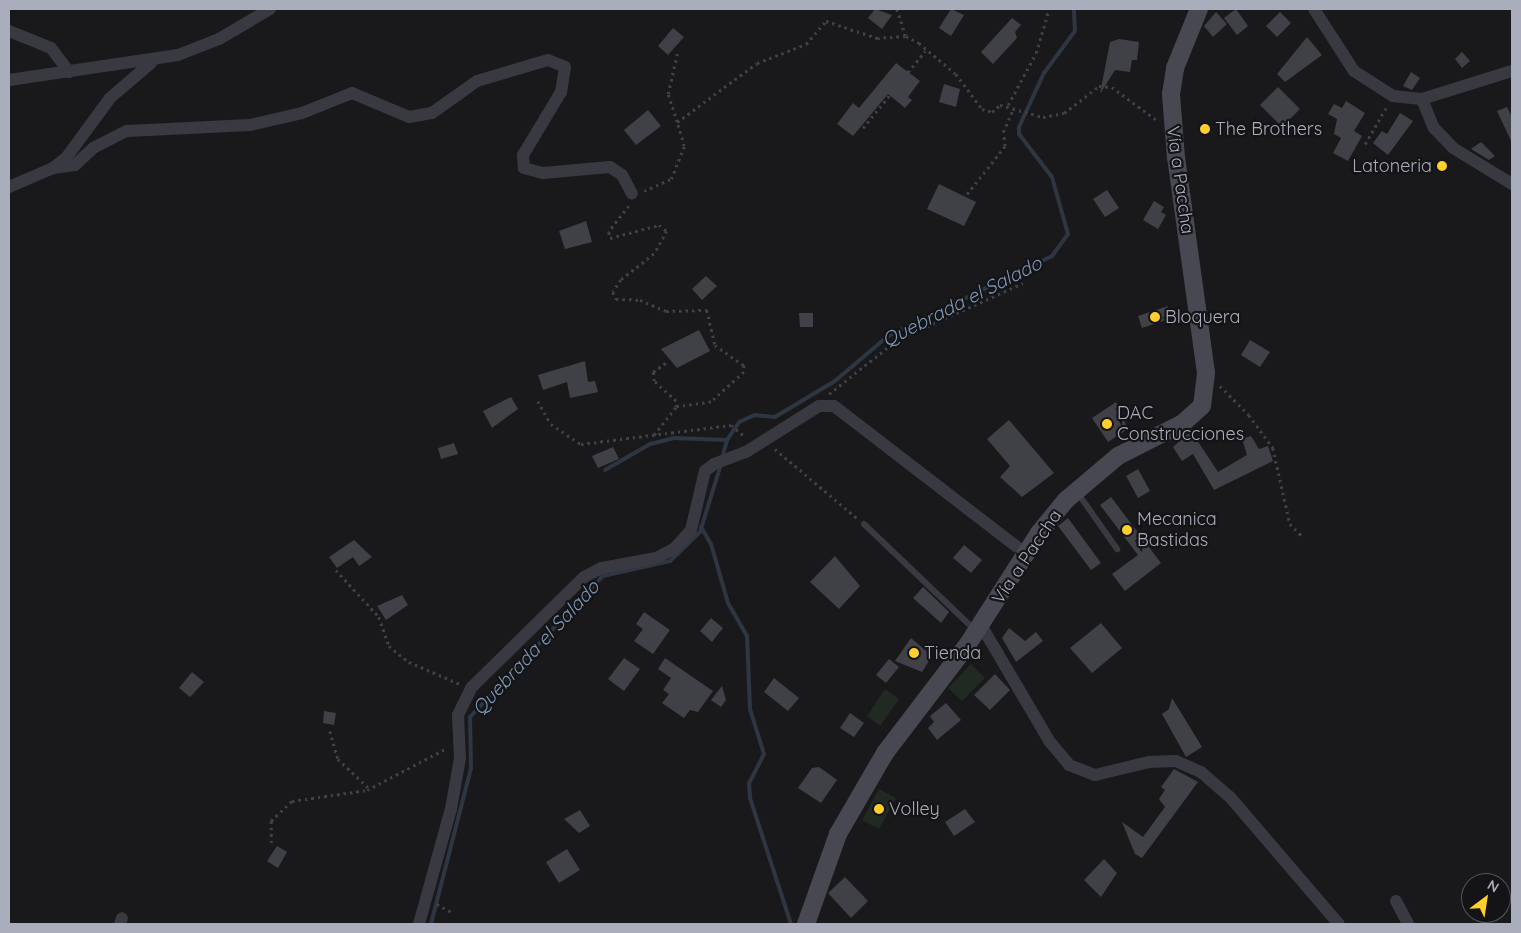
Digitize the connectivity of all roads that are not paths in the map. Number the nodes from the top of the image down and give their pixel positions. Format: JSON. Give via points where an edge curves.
{"nodes":[{"id":1,"x":270,"y":9,"type":"edge"},
{"id":2,"x":1199,"y":9,"type":"edge"},
{"id":3,"x":1314,"y":9,"type":"edge"},
{"id":4,"x":9,"y":31,"type":"edge"},
{"id":5,"x":156,"y":60,"type":"junction"},
{"id":6,"x":1512,"y":71,"type":"edge"},
{"id":7,"x":69,"y":72,"type":"junction"},
{"id":8,"x":9,"y":80,"type":"edge"},
{"id":9,"x":1422,"y":99,"type":"junction"},
{"id":10,"x":53,"y":168,"type":"junction"},
{"id":11,"x":1512,"y":184,"type":"edge"},
{"id":12,"x":9,"y":187,"type":"edge"},
{"id":13,"x":632,"y":194,"type":"road end"},
{"id":14,"x":1076,"y":491,"type":"junction"},
{"id":15,"x":864,"y":524,"type":"road end"},
{"id":16,"x":1117,"y":549,"type":"dead end"},
{"id":17,"x":1026,"y":554,"type":"junction"},
{"id":18,"x":979,"y":629,"type":"junction"},
{"id":19,"x":1396,"y":901,"type":"dead end"},
{"id":20,"x":419,"y":924,"type":"edge"},
{"id":21,"x":806,"y":924,"type":"edge"},
{"id":22,"x":1339,"y":924,"type":"edge"},
{"id":23,"x":1408,"y":924,"type":"edge"}],
"edges":[{"from":1,"to":5,"type":"street","via":[[219,39]]},
{"from":2,"to":14,"type":"main road","name":"Vía a Paccha","via":[[1175,68],[1172,124],[1206,373],[1205,398],[1197,413],[1118,456]]},
{"from":3,"to":9,"type":"street","via":[[1354,71],[1393,96]]},
{"from":4,"to":7,"type":"street","via":[[51,48]]},
{"from":5,"to":7,"type":"street"},
{"from":5,"to":10,"type":"street","via":[[110,98],[66,158]]},
{"from":6,"to":9,"type":"street"},
{"from":7,"to":8,"type":"street"},
{"from":9,"to":11,"type":"street","via":[[1434,128],[1453,148]]},
{"from":10,"to":12,"type":"street"},
{"from":10,"to":13,"type":"street","via":[[75,164],[93,148],[127,130],[250,124],[302,113],[352,93],[409,117],[432,113],[477,81],[556,60],[565,67],[561,92],[523,155],[524,168],[543,173],[610,167],[622,175]]},
{"from":14,"to":16,"type":"lane"},
{"from":14,"to":17,"type":"main road","name":"Vía a Paccha"},
{"from":15,"to":18,"type":"lane"},
{"from":17,"to":18,"type":"main road","name":"Vía a Paccha"},
{"from":17,"to":20,"type":"street","via":[[842,411],[819,406],[746,452],[714,464],[706,471],[691,530],[674,549],[656,558],[602,568],[584,578],[471,688],[458,715],[460,758],[451,809]]},
{"from":18,"to":21,"type":"main road","name":"Vía a Paccha","via":[[866,786],[838,834]]},
{"from":18,"to":22,"type":"street","via":[[1050,742],[1069,764],[1095,776],[1149,762],[1176,761],[1201,772],[1230,797]]},
{"from":19,"to":23,"type":"street"}]}
